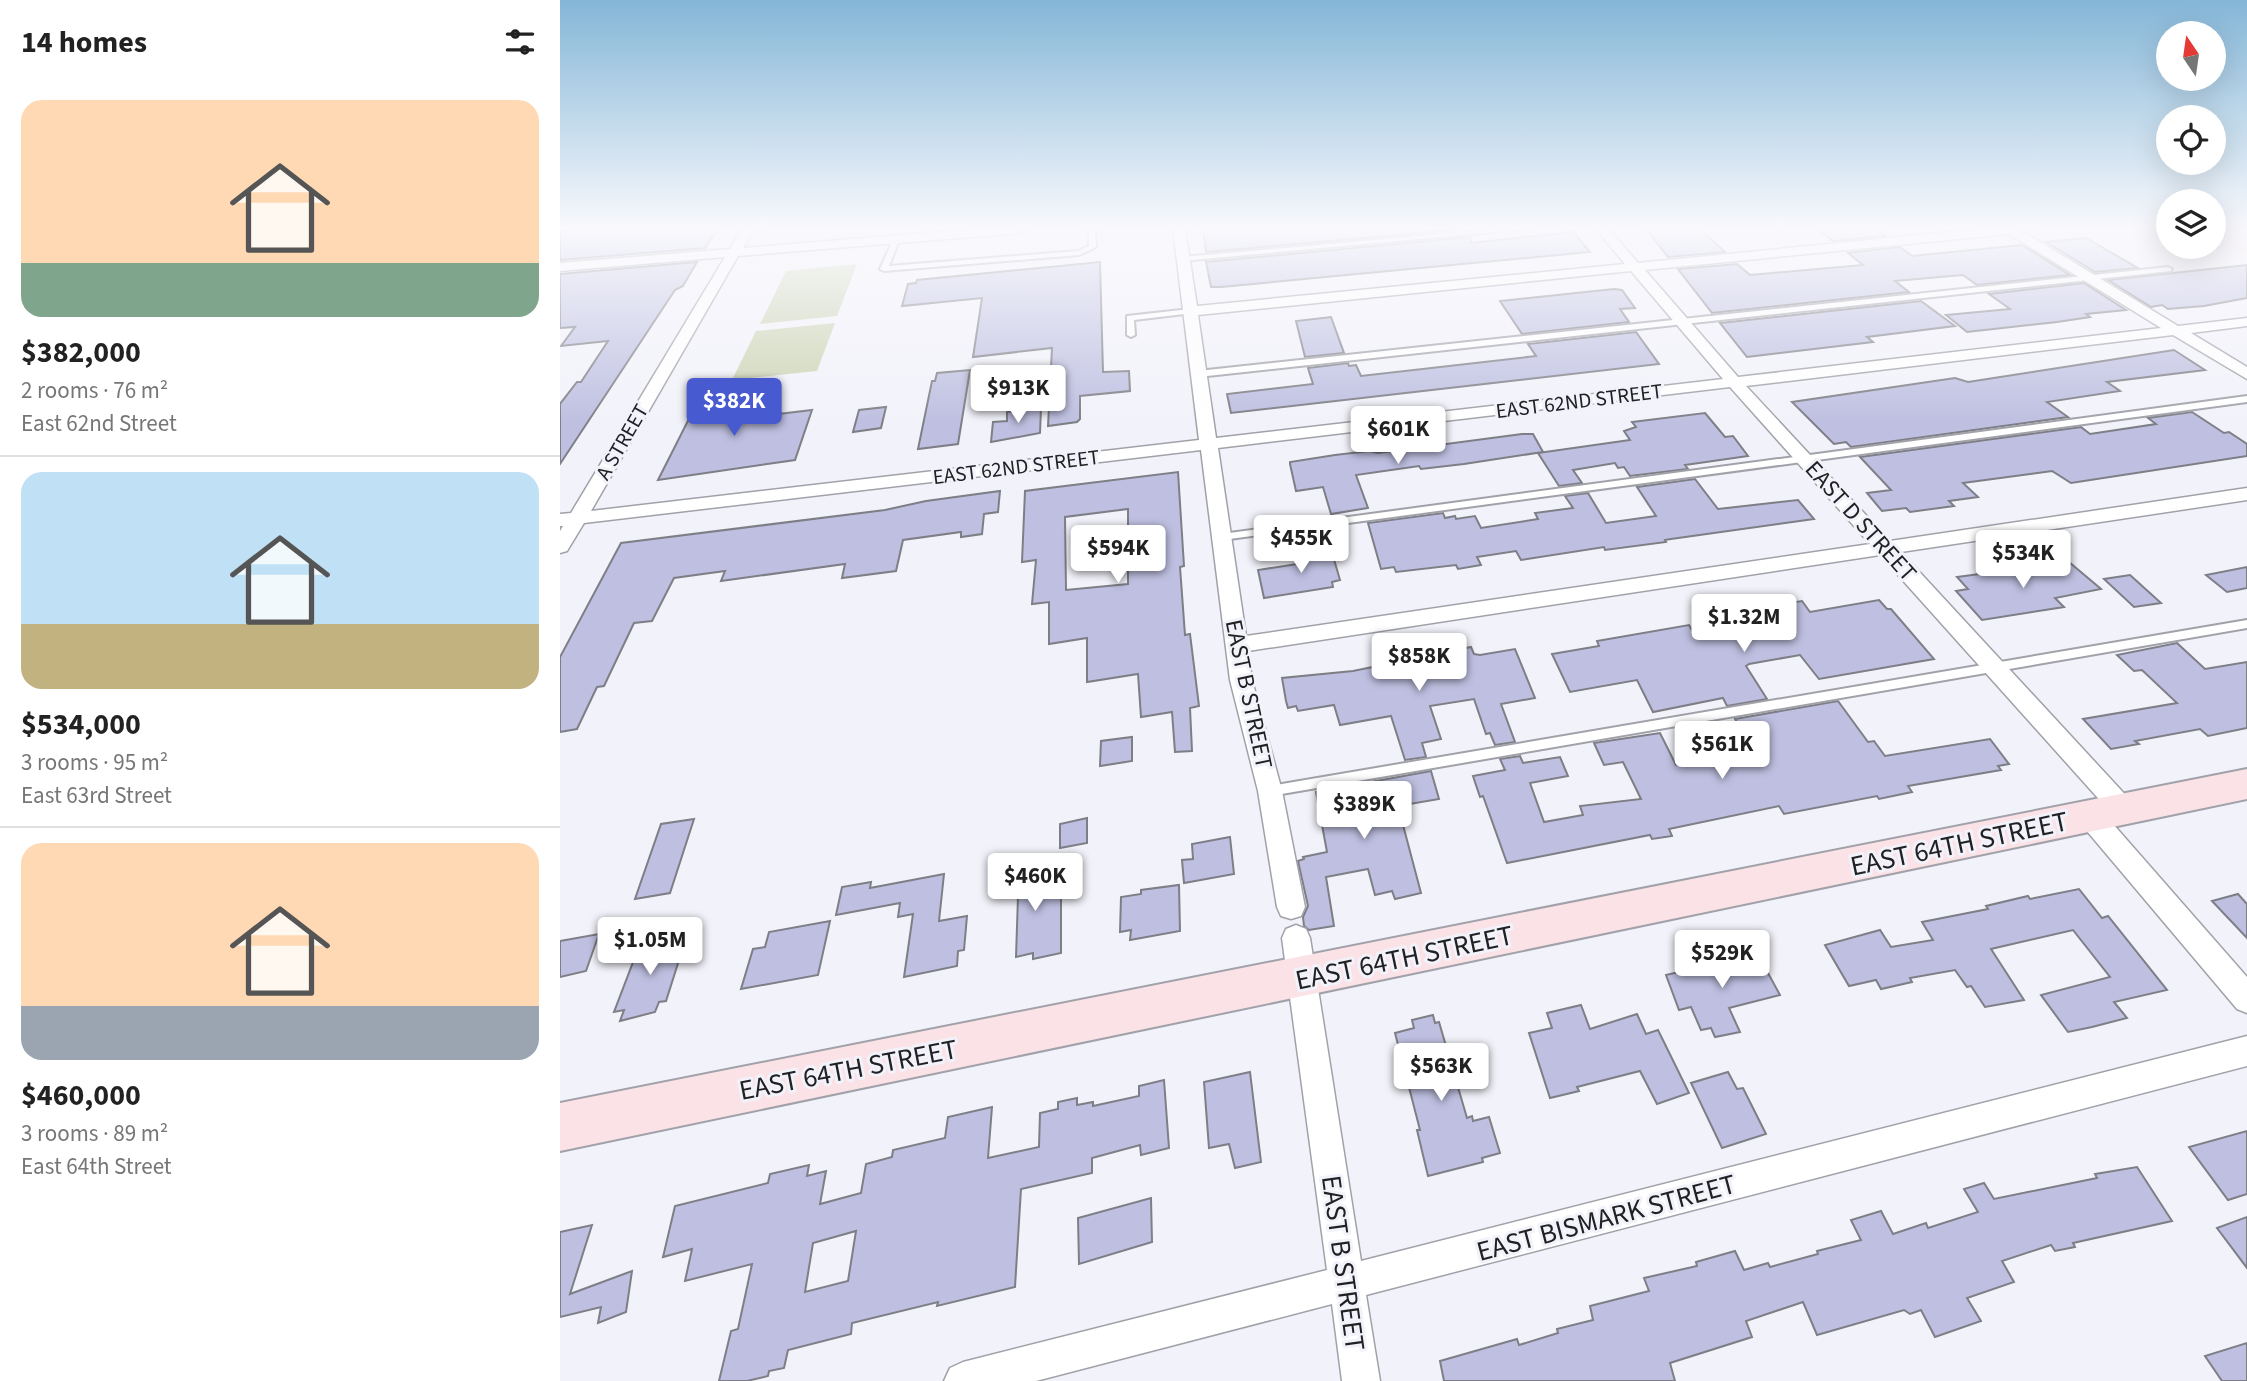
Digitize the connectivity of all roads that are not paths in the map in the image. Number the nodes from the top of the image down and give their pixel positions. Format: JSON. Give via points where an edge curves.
{"nodes":[{"id":1,"x":709,"y":293,"type":"edge"},
{"id":2,"x":1187,"y":293,"type":"edge"},
{"id":3,"x":1368,"y":293,"type":"edge"},
{"id":4,"x":1658,"y":293,"type":"edge"},
{"id":5,"x":1933,"y":293,"type":"edge"},
{"id":6,"x":2116,"y":293,"type":"edge"},
{"id":7,"x":1190,"y":311,"type":"junction"},
{"id":8,"x":1681,"y":320,"type":"junction"},
{"id":9,"x":2247,"y":321,"type":"edge"},
{"id":10,"x":2177,"y":330,"type":"junction"},
{"id":11,"x":1131,"y":335,"type":"dead end"},
{"id":12,"x":1198,"y":374,"type":"junction"},
{"id":13,"x":2247,"y":374,"type":"edge"},
{"id":14,"x":1735,"y":383,"type":"junction"},
{"id":15,"x":2247,"y":399,"type":"edge"},
{"id":16,"x":1210,"y":445,"type":"junction"},
{"id":17,"x":1805,"y":460,"type":"junction"},
{"id":18,"x":2247,"y":494,"type":"edge"},
{"id":19,"x":568,"y":519,"type":"edge"},
{"id":20,"x":1222,"y":537,"type":"junction"},
{"id":21,"x":560,"y":547,"type":"edge"},
{"id":22,"x":1887,"y":549,"type":"junction"},
{"id":23,"x":2247,"y":624,"type":"edge"},
{"id":24,"x":1236,"y":645,"type":"junction"},
{"id":25,"x":1995,"y":668,"type":"junction"},
{"id":26,"x":2247,"y":784,"type":"edge"},
{"id":27,"x":1270,"y":791,"type":"junction"},
{"id":28,"x":2106,"y":812,"type":"junction"},
{"id":29,"x":1296,"y":941,"type":"junction"},
{"id":30,"x":2247,"y":999,"type":"edge"},
{"id":31,"x":2247,"y":1051,"type":"edge"},
{"id":32,"x":560,"y":1127,"type":"edge"},
{"id":33,"x":1348,"y":1284,"type":"junction"},
{"id":34,"x":964,"y":1381,"type":"edge"},
{"id":35,"x":1362,"y":1381,"type":"edge"}],
"edges":[{"from":1,"to":19,"type":"street","name":"A STREET"},
{"from":2,"to":7,"type":"street","name":"EAST B STREET"},
{"from":3,"to":7,"type":"street"},
{"from":4,"to":8,"type":"street","name":"EAST D STREET"},
{"from":5,"to":8,"type":"lane"},
{"from":6,"to":10,"type":"street"},
{"from":7,"to":11,"type":"lane","via":[[1130,318]]},
{"from":7,"to":12,"type":"street","name":"EAST B STREET"},
{"from":8,"to":12,"type":"lane"},
{"from":8,"to":14,"type":"street","name":"EAST D STREET"},
{"from":9,"to":10,"type":"street","name":"EAST 62ND STREET"},
{"from":10,"to":13,"type":"street"},
{"from":10,"to":14,"type":"street","name":"EAST 62ND STREET"},
{"from":12,"to":16,"type":"street","name":"EAST B STREET"},
{"from":14,"to":16,"type":"street","name":"EAST 62ND STREET"},
{"from":14,"to":17,"type":"street","name":"EAST D STREET"},
{"from":15,"to":17,"type":"lane"},
{"from":16,"to":19,"type":"street","name":"EAST 62ND STREET"},
{"from":16,"to":20,"type":"street","name":"EAST B STREET"},
{"from":17,"to":20,"type":"lane"},
{"from":17,"to":22,"type":"street","name":"EAST D STREET"},
{"from":18,"to":22,"type":"street"},
{"from":19,"to":21,"type":"street","name":"A STREET"},
{"from":20,"to":24,"type":"street","name":"EAST B STREET"},
{"from":22,"to":24,"type":"street"},
{"from":22,"to":25,"type":"street","name":"EAST D STREET"},
{"from":23,"to":25,"type":"lane"},
{"from":24,"to":27,"type":"street","name":"EAST B STREET"},
{"from":25,"to":27,"type":"lane"},
{"from":25,"to":28,"type":"street","name":"EAST D STREET"},
{"from":26,"to":28,"type":"street","name":"EAST 64TH STREET"},
{"from":27,"to":29,"type":"street","name":"EAST B STREET"},
{"from":28,"to":29,"type":"street","name":"EAST 64TH STREET"},
{"from":28,"to":30,"type":"street","name":"EAST D STREET"},
{"from":29,"to":32,"type":"street","name":"EAST 64TH STREET"},
{"from":29,"to":33,"type":"street","name":"EAST B STREET"},
{"from":31,"to":33,"type":"street","name":"EAST BISMARK STREET"},
{"from":33,"to":34,"type":"street","name":"EAST BISMARK STREET"},
{"from":33,"to":35,"type":"street","name":"EAST B STREET"}]}
